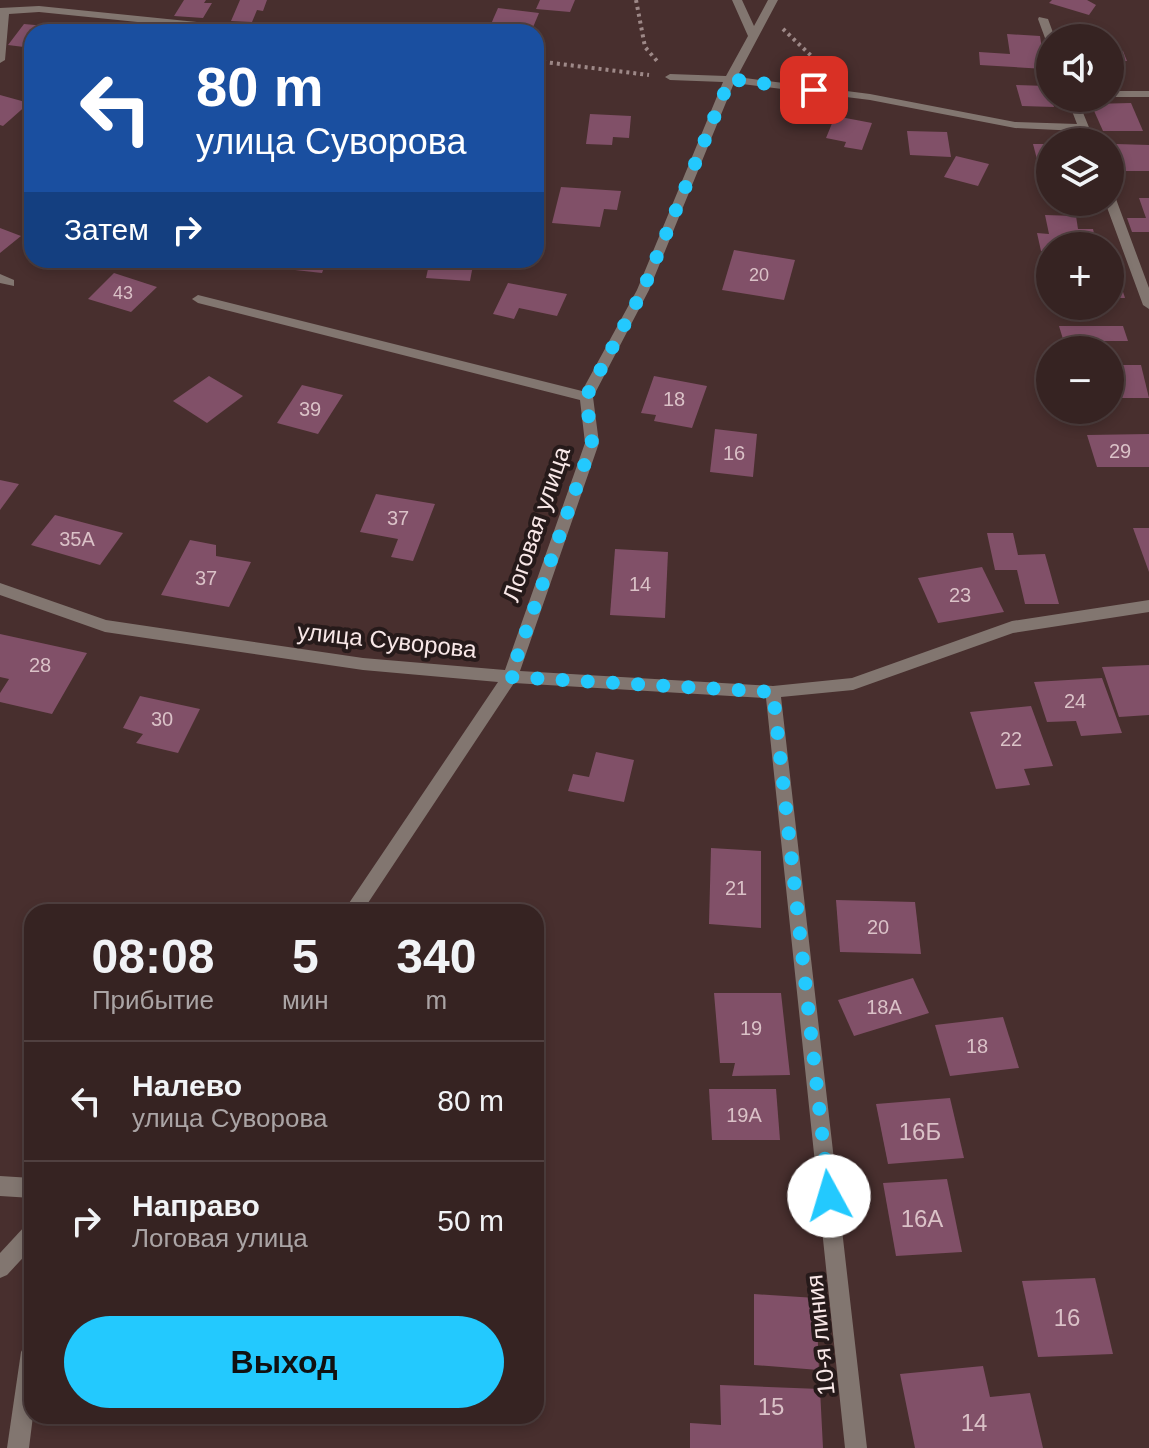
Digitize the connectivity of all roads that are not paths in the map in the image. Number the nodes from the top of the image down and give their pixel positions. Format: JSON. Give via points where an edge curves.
{"nodes":[{"id":1,"x":80,"y":0,"type":"edge"},
{"id":2,"x":737,"y":0,"type":"edge"},
{"id":3,"x":769,"y":7,"type":"edge"},
{"id":4,"x":2,"y":11,"type":"edge"},
{"id":5,"x":75,"y":13,"type":"junction"},
{"id":6,"x":1043,"y":19,"type":"dead end"},
{"id":7,"x":186,"y":24,"type":"edge"},
{"id":8,"x":1045,"y":24,"type":"edge"},
{"id":9,"x":754,"y":37,"type":"junction"},
{"id":10,"x":0,"y":60,"type":"edge"},
{"id":11,"x":670,"y":77,"type":"road end"},
{"id":12,"x":730,"y":79,"type":"junction"},
{"id":13,"x":1124,"y":94,"type":"edge"},
{"id":14,"x":1149,"y":94,"type":"edge"},
{"id":15,"x":1077,"y":112,"type":"edge"},
{"id":16,"x":1083,"y":128,"type":"joint"},
{"id":17,"x":1116,"y":216,"type":"edge"},
{"id":18,"x":198,"y":299,"type":"dead end"},
{"id":19,"x":1149,"y":305,"type":"edge"},
{"id":20,"x":586,"y":397,"type":"junction"},
{"id":21,"x":0,"y":589,"type":"edge"},
{"id":22,"x":1149,"y":606,"type":"edge"},
{"id":23,"x":510,"y":677,"type":"junction"},
{"id":24,"x":773,"y":692,"type":"junction"},
{"id":25,"x":357,"y":904,"type":"edge"},
{"id":26,"x":0,"y":1186,"type":"edge"},
{"id":27,"x":24,"y":1188,"type":"edge"},
{"id":28,"x":24,"y":1242,"type":"edge"},
{"id":29,"x":0,"y":1268,"type":"edge"},
{"id":30,"x":24,"y":1407,"type":"edge"},
{"id":31,"x":18,"y":1448,"type":"edge"},
{"id":32,"x":856,"y":1448,"type":"edge"}],
"edges":[{"from":1,"to":5,"type":"street"},
{"from":2,"to":9,"type":"street"},
{"from":3,"to":9,"type":"street"},
{"from":4,"to":5,"type":"street"},
{"from":4,"to":10,"type":"street"},
{"from":5,"to":7,"type":"street"},
{"from":6,"to":8,"type":"street"},
{"from":9,"to":12,"type":"street"},
{"from":11,"to":12,"type":"street"},
{"from":12,"to":16,"type":"street","via":[[870,97],[1015,125]]},
{"from":12,"to":20,"type":"street","via":[[643,290]]},
{"from":13,"to":14,"type":"street"},
{"from":15,"to":16,"type":"street"},
{"from":17,"to":19,"type":"street"},
{"from":18,"to":20,"type":"street"},
{"from":20,"to":23,"type":"street","name":"Логовая улица","via":[[592,443]]},
{"from":21,"to":23,"type":"street","name":"улица Суворова","via":[[105,626],[363,664]]},
{"from":22,"to":24,"type":"street","name":"улица Суворова","via":[[1012,627],[853,684]]},
{"from":23,"to":24,"type":"street","name":"улица Суворова"},
{"from":23,"to":25,"type":"street","name":"Логовая улица"},
{"from":24,"to":32,"type":"street","name":"10-я линия"},
{"from":26,"to":27,"type":"street"},
{"from":28,"to":29,"type":"street"},
{"from":30,"to":31,"type":"street"}]}
